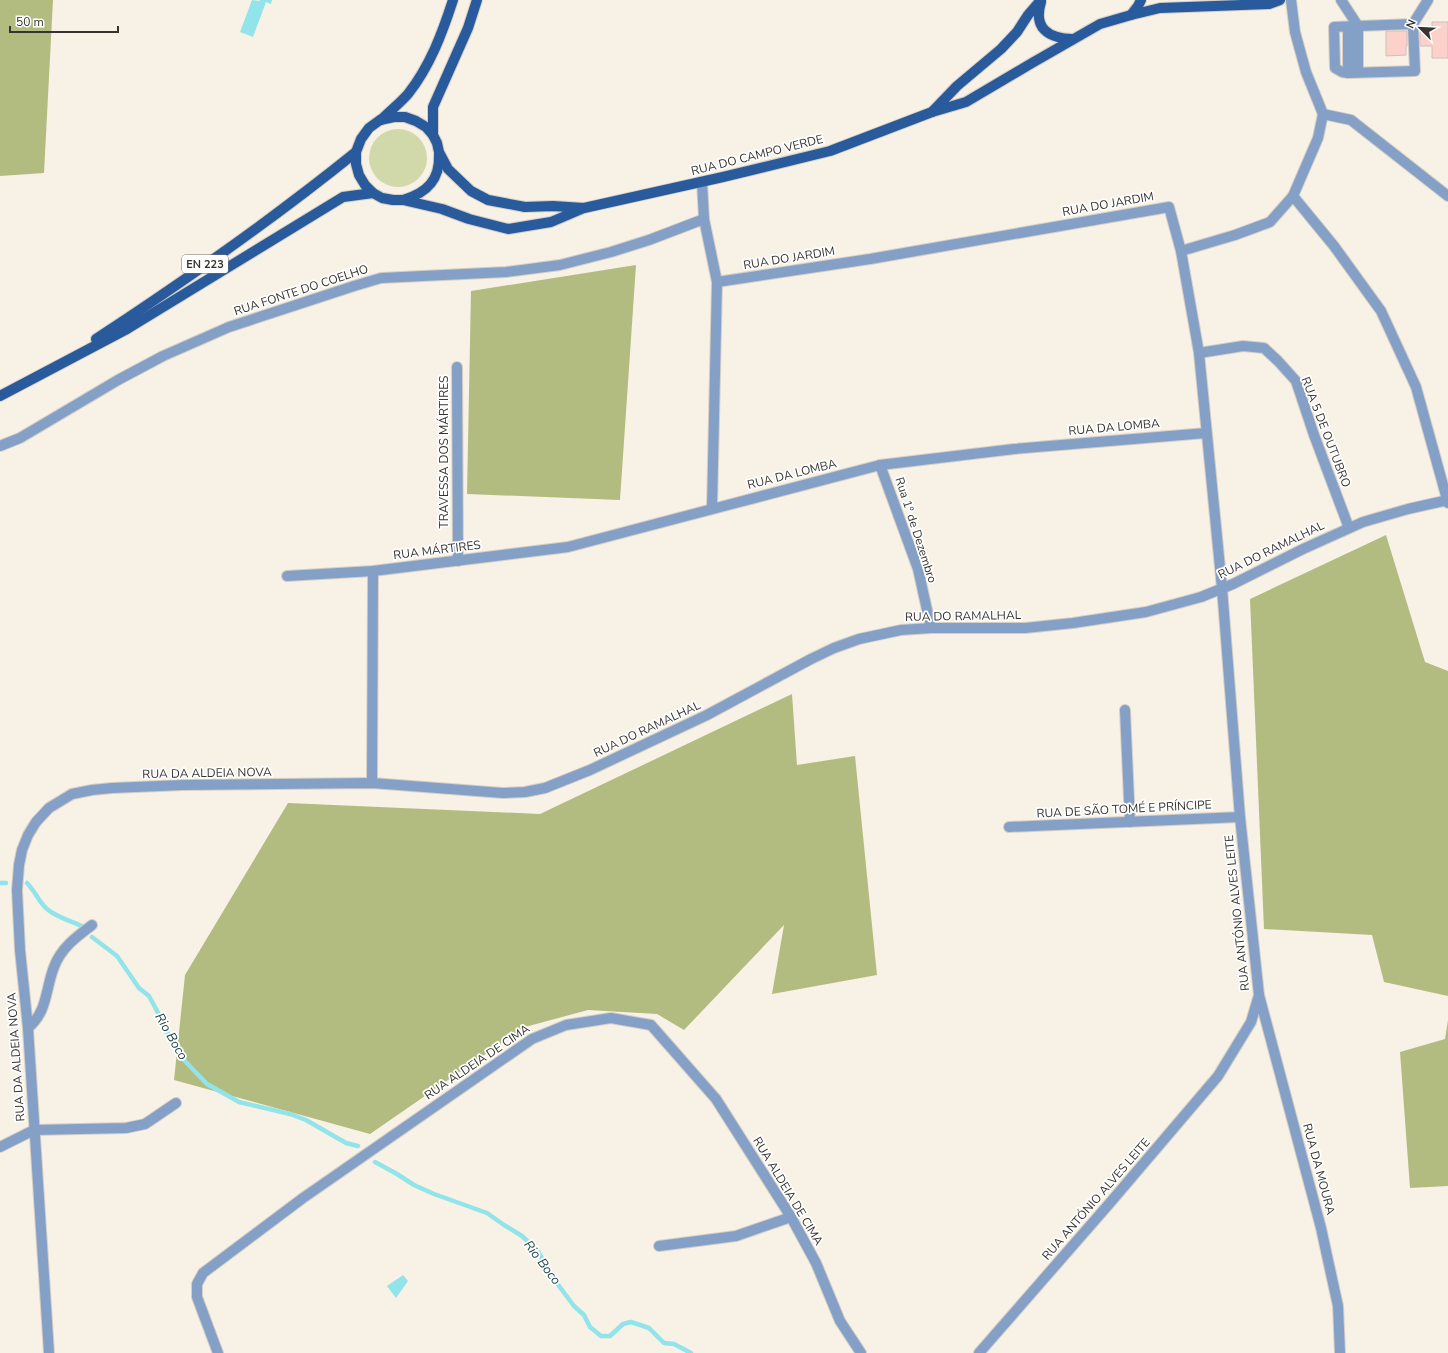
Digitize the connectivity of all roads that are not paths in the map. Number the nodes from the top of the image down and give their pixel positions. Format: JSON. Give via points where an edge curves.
{"nodes":[{"id":1,"x":453,"y":0,"type":"edge"},
{"id":2,"x":477,"y":0,"type":"edge"},
{"id":3,"x":1042,"y":0,"type":"edge"},
{"id":4,"x":1141,"y":0,"type":"edge"},
{"id":5,"x":1280,"y":0,"type":"edge"},
{"id":6,"x":1291,"y":0,"type":"edge"},
{"id":7,"x":1341,"y":0,"type":"edge"},
{"id":8,"x":1428,"y":0,"type":"edge"},
{"id":9,"x":1131,"y":15,"type":"junction"},
{"id":10,"x":1413,"y":24,"type":"junction"},
{"id":11,"x":1353,"y":26,"type":"junction"},
{"id":12,"x":1072,"y":40,"type":"junction"},
{"id":13,"x":1353,"y":73,"type":"junction"},
{"id":14,"x":932,"y":112,"type":"junction"},
{"id":15,"x":1322,"y":114,"type":"junction"},
{"id":16,"x":380,"y":120,"type":"junction"},
{"id":17,"x":433,"y":135,"type":"junction"},
{"id":18,"x":356,"y":152,"type":"junction"},
{"id":19,"x":439,"y":152,"type":"junction"},
{"id":20,"x":702,"y":182,"type":"junction"},
{"id":21,"x":373,"y":193,"type":"junction"},
{"id":22,"x":1293,"y":196,"type":"junction"},
{"id":23,"x":1448,"y":196,"type":"edge"},
{"id":24,"x":403,"y":200,"type":"junction"},
{"id":25,"x":584,"y":208,"type":"junction"},
{"id":26,"x":704,"y":219,"type":"junction"},
{"id":27,"x":1181,"y":251,"type":"junction"},
{"id":28,"x":717,"y":282,"type":"junction"},
{"id":29,"x":1198,"y":353,"type":"junction"},
{"id":30,"x":457,"y":366,"type":"dead end"},
{"id":31,"x":49,"y":370,"type":"junction"},
{"id":32,"x":0,"y":396,"type":"edge"},
{"id":33,"x":1206,"y":433,"type":"junction"},
{"id":34,"x":0,"y":446,"type":"edge"},
{"id":35,"x":880,"y":465,"type":"junction"},
{"id":36,"x":1448,"y":501,"type":"edge"},
{"id":37,"x":712,"y":508,"type":"junction"},
{"id":38,"x":1349,"y":528,"type":"junction"},
{"id":39,"x":458,"y":561,"type":"junction"},
{"id":40,"x":373,"y":571,"type":"junction"},
{"id":41,"x":287,"y":576,"type":"dead end"},
{"id":42,"x":1222,"y":588,"type":"junction"},
{"id":43,"x":930,"y":628,"type":"junction"},
{"id":44,"x":1125,"y":710,"type":"dead end"},
{"id":45,"x":372,"y":783,"type":"junction"},
{"id":46,"x":1240,"y":817,"type":"junction"},
{"id":47,"x":1130,"y":822,"type":"junction"},
{"id":48,"x":1009,"y":827,"type":"dead end"},
{"id":49,"x":92,"y":925,"type":"dead end"},
{"id":50,"x":1259,"y":995,"type":"junction"},
{"id":51,"x":28,"y":1028,"type":"junction"},
{"id":52,"x":176,"y":1103,"type":"dead end"},
{"id":53,"x":34,"y":1130,"type":"junction"},
{"id":54,"x":0,"y":1147,"type":"edge"},
{"id":55,"x":791,"y":1217,"type":"junction"},
{"id":56,"x":660,"y":1246,"type":"dead end"},
{"id":57,"x":50,"y":1353,"type":"edge"},
{"id":58,"x":218,"y":1353,"type":"edge"},
{"id":59,"x":861,"y":1353,"type":"edge"},
{"id":60,"x":979,"y":1353,"type":"edge"},
{"id":61,"x":1340,"y":1353,"type":"edge"}],
"edges":[{"from":1,"to":16,"type":"main road","number":"EN 223","via":[[439,41],[421,76]]},
{"from":2,"to":17,"type":"main road","number":"EN 223","via":[[468,28],[433,107]]},
{"from":3,"to":12,"type":"main road","name":"RUA DO CAMPO VERDE","via":[[1038,13],[1040,24],[1050,35]]},
{"from":3,"to":14,"type":"main road","name":"RUA DO CAMPO VERDE","via":[[1001,50],[957,86]]},
{"from":4,"to":9,"type":"main road"},
{"from":5,"to":9,"type":"main road","name":"RUA DO CAMPO VERDE","via":[[1269,4],[1160,8]]},
{"from":6,"to":15,"type":"street","via":[[1295,32],[1306,72]]},
{"from":7,"to":11,"type":"street"},
{"from":8,"to":10,"type":"street"},
{"from":9,"to":12,"type":"main road","name":"RUA DO CAMPO VERDE","via":[[1100,24]]},
{"from":10,"to":11,"type":"street"},
{"from":10,"to":13,"type":"street","via":[[1416,71]]},
{"from":11,"to":13,"type":"street"},
{"from":11,"to":13,"type":"street","via":[[1334,27],[1334,68]]},
{"from":12,"to":14,"type":"main road","name":"RUA DO CAMPO VERDE","via":[[966,102]]},
{"from":14,"to":20,"type":"main road","name":"RUA DO CAMPO VERDE","via":[[830,151]]},
{"from":15,"to":22,"type":"street","via":[[1318,138]]},
{"from":15,"to":23,"type":"street","via":[[1351,120]]},
{"from":16,"to":17,"type":"main road","via":[[405,117],[421,124]]},
{"from":16,"to":18,"type":"main road","number":"EN 223","via":[[369,128]]},
{"from":17,"to":19,"type":"main road","name":"RUA DO CAMPO VERDE","number":"EN 223"},
{"from":18,"to":21,"type":"main road","via":[[359,175]]},
{"from":18,"to":31,"type":"main road","number":"EN 223","via":[[303,195],[151,303]]},
{"from":19,"to":24,"type":"main road","name":"RUA DO CAMPO VERDE","number":"EN 223","via":[[440,165],[427,189]]},
{"from":19,"to":25,"type":"main road","name":"RUA DO CAMPO VERDE","via":[[448,169],[471,191],[488,200],[525,207]]},
{"from":20,"to":25,"type":"main road","name":"RUA DO CAMPO VERDE"},
{"from":20,"to":26,"type":"street"},
{"from":21,"to":24,"type":"main road","name":"RUA DO CAMPO VERDE","number":"EN 223","via":[[382,198]]},
{"from":21,"to":31,"type":"main road","number":"EN 223","via":[[343,198],[127,329]]},
{"from":22,"to":27,"type":"street","via":[[1270,222]]},
{"from":22,"to":36,"type":"street","via":[[1334,246],[1381,312],[1416,387]]},
{"from":24,"to":25,"type":"main road","name":"RUA DO CAMPO VERDE","via":[[442,209],[508,230],[551,222]]},
{"from":26,"to":28,"type":"street"},
{"from":26,"to":34,"type":"street","name":"RUA FONTE DO COELHO","via":[[611,252],[560,264],[506,272],[381,278],[354,286],[229,327],[163,356],[20,438]]},
{"from":27,"to":28,"type":"street","name":"RUA DO JARDIM","via":[[1169,207],[878,258]]},
{"from":27,"to":29,"type":"street","name":"RUA DO JARDIM"},
{"from":28,"to":37,"type":"street"},
{"from":29,"to":33,"type":"street","name":"RUA DO JARDIM"},
{"from":29,"to":38,"type":"street","name":"RUA 5 DE OUTUBRO","via":[[1243,346],[1264,348],[1296,381]]},
{"from":30,"to":39,"type":"street","name":"TRAVESSA DOS MÁRTIRES"},
{"from":31,"to":32,"type":"main road","number":"EN 223"},
{"from":33,"to":35,"type":"street","name":"RUA DA LOMBA","via":[[1014,449]]},
{"from":33,"to":42,"type":"street","name":"RUA DO JARDIM"},
{"from":35,"to":37,"type":"street","name":"RUA DA LOMBA"},
{"from":35,"to":43,"type":"street","name":"Rua 1º de Dezembro","via":[[918,569]]},
{"from":36,"to":38,"type":"street","name":"RUA DO RAMALHAL","via":[[1383,515]]},
{"from":37,"to":39,"type":"street","name":"RUA MÁRTIRES","via":[[568,547]]},
{"from":38,"to":42,"type":"street","name":"RUA DO RAMALHAL"},
{"from":39,"to":40,"type":"street","name":"RUA MÁRTIRES"},
{"from":40,"to":41,"type":"street","name":"RUA MÁRTIRES"},
{"from":40,"to":45,"type":"street"},
{"from":42,"to":43,"type":"street","name":"RUA DO RAMALHAL","via":[[1146,612],[1073,623],[1025,628]]},
{"from":42,"to":46,"type":"street","name":"RUA ANTÓNIO ALVES LEITE"},
{"from":43,"to":45,"type":"street","name":"RUA DO RAMALHAL","via":[[877,634],[834,648],[707,715],[590,770],[545,788],[503,793]]},
{"from":44,"to":47,"type":"street"},
{"from":45,"to":51,"type":"street","name":"RUA DA ALDEIA NOVA","via":[[112,788],[72,794],[49,808],[28,835],[19,866],[17,890],[20,950]]},
{"from":46,"to":47,"type":"street","name":"RUA DE SÃO TOMÉ E PRÍNCIPE"},
{"from":46,"to":50,"type":"street","name":"RUA ANTÓNIO ALVES LEITE"},
{"from":47,"to":48,"type":"street","name":"RUA DE SÃO TOMÉ E PRÍNCIPE"},
{"from":49,"to":51,"type":"street","via":[[66,946],[59,956],[42,1012]]},
{"from":50,"to":60,"type":"street","name":"RUA ANTÓNIO ALVES LEITE","via":[[1251,1022],[1218,1076]]},
{"from":50,"to":61,"type":"street","name":"RUA DA MOURA","via":[[1321,1228],[1338,1306]]},
{"from":51,"to":53,"type":"street","name":"RUA DA ALDEIA NOVA"},
{"from":52,"to":53,"type":"street","via":[[145,1124],[126,1128]]},
{"from":53,"to":54,"type":"street"},
{"from":53,"to":57,"type":"street","name":"RUA DA ALDEIA NOVA"},
{"from":55,"to":56,"type":"street","via":[[736,1236]]},
{"from":55,"to":58,"type":"street","name":"RUA ALDEIA DE CIMA","via":[[716,1100],[651,1025],[611,1018],[566,1025],[532,1039],[303,1198],[203,1273],[198,1284],[197,1297]]},
{"from":55,"to":59,"type":"street","name":"RUA ALDEIA DE CIMA","via":[[816,1263],[840,1321]]}]}
